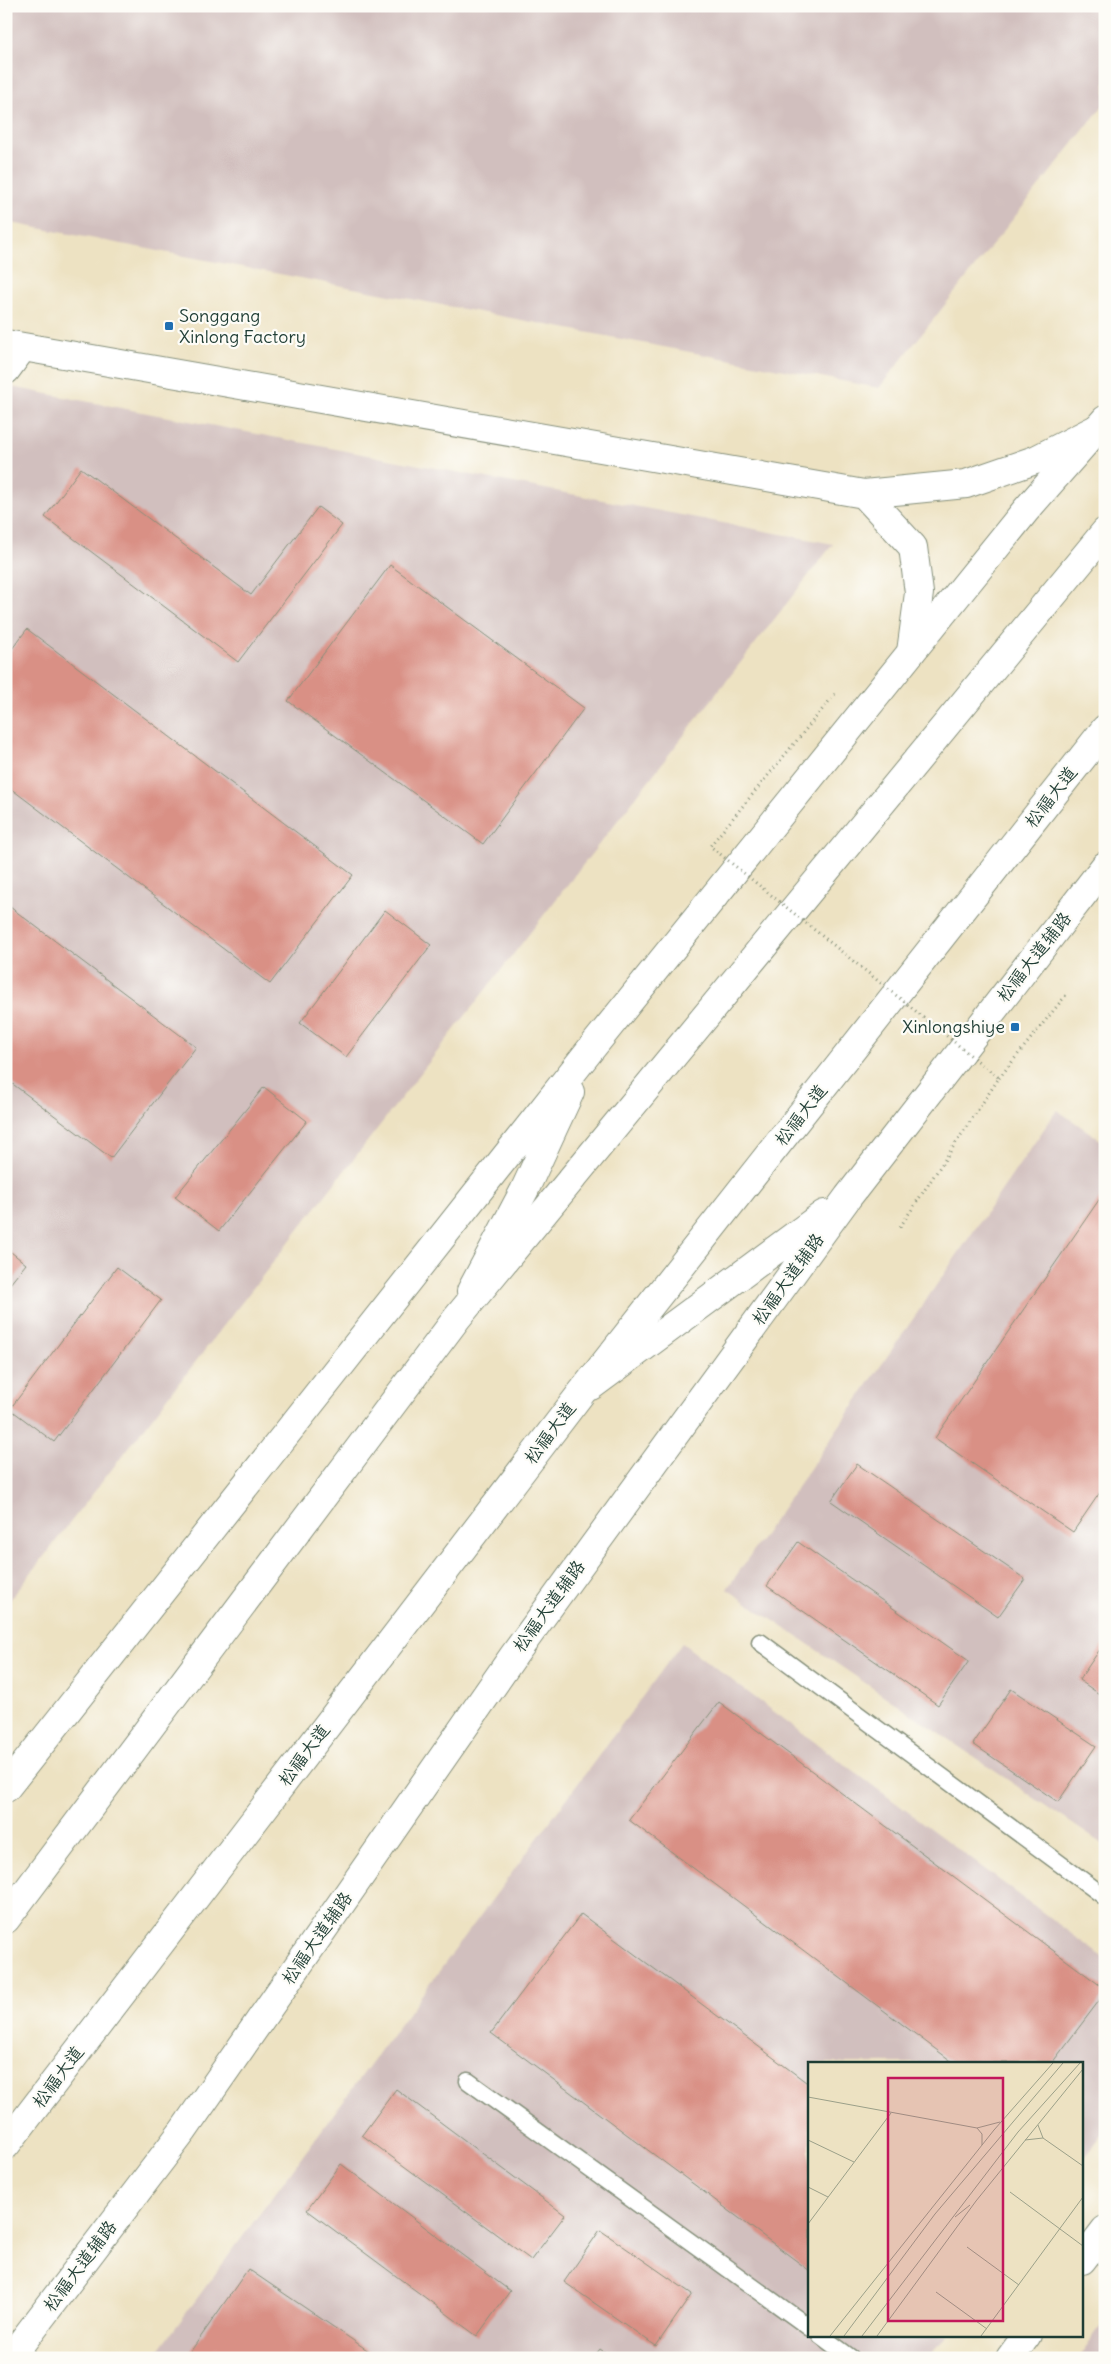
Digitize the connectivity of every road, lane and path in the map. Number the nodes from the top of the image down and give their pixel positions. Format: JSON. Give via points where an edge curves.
{"nodes":[{"id":1,"x":14,"y":346,"type":"edge"},
{"id":2,"x":6,"y":370,"type":"edge"},
{"id":3,"x":1101,"y":424,"type":"edge"},
{"id":4,"x":864,"y":494,"type":"junction"},
{"id":5,"x":1105,"y":532,"type":"edge"},
{"id":6,"x":911,"y":652,"type":"junction"},
{"id":7,"x":835,"y":694,"type":"dead end"},
{"id":8,"x":1105,"y":729,"type":"edge"},
{"id":9,"x":1105,"y":866,"type":"edge"},
{"id":10,"x":1066,"y":996,"type":"dead end"},
{"id":11,"x":590,"y":1050,"type":"junction"},
{"id":12,"x":999,"y":1078,"type":"junction"},
{"id":13,"x":848,"y":1197,"type":"junction"},
{"id":14,"x":900,"y":1228,"type":"dead end"},
{"id":15,"x":457,"y":1318,"type":"junction"},
{"id":16,"x":582,"y":1392,"type":"junction"},
{"id":17,"x":760,"y":1642,"type":"dead end"},
{"id":18,"x":6,"y":1788,"type":"edge"},
{"id":19,"x":1105,"y":1896,"type":"edge"},
{"id":20,"x":6,"y":1919,"type":"edge"},
{"id":21,"x":468,"y":2081,"type":"dead end"},
{"id":22,"x":6,"y":2145,"type":"edge"},
{"id":23,"x":1105,"y":2230,"type":"edge"},
{"id":24,"x":1084,"y":2257,"type":"edge"},
{"id":25,"x":808,"y":2327,"type":"edge"},
{"id":26,"x":821,"y":2336,"type":"edge"},
{"id":27,"x":1026,"y":2336,"type":"edge"},
{"id":28,"x":10,"y":2358,"type":"edge"},
{"id":29,"x":851,"y":2358,"type":"edge"},
{"id":30,"x":1010,"y":2358,"type":"edge"}],
"edges":[{"from":1,"to":2,"type":"main road"},
{"from":1,"to":4,"type":"main road"},
{"from":3,"to":4,"type":"main road","via":[[1035,460],[966,484]]},
{"from":3,"to":6,"type":"main road","via":[[1026,510]]},
{"from":4,"to":6,"type":"main road","via":[[913,547],[920,593]]},
{"from":5,"to":15,"type":"main road"},
{"from":6,"to":11,"type":"main road"},
{"from":7,"to":12,"type":"path","bridge":true,"via":[[710,846]]},
{"from":8,"to":16,"type":"main road","name":"松福大道"},
{"from":9,"to":13,"type":"main road","name":"松福大道辅路"},
{"from":10,"to":12,"type":"path"},
{"from":11,"to":15,"type":"main road","via":[[524,1192]]},
{"from":11,"to":18,"type":"main road"},
{"from":12,"to":14,"type":"path","bridge":true},
{"from":13,"to":16,"type":"main road"},
{"from":13,"to":28,"type":"main road","name":"松福大道辅路","via":[[514,1655],[183,2131]]},
{"from":15,"to":20,"type":"main road"},
{"from":16,"to":22,"type":"main road","name":"松福大道"},
{"from":17,"to":19,"type":"lane"},
{"from":21,"to":25,"type":"lane"},
{"from":23,"to":24,"type":"main road"},
{"from":26,"to":29,"type":"lane"},
{"from":27,"to":30,"type":"main road"}]}
